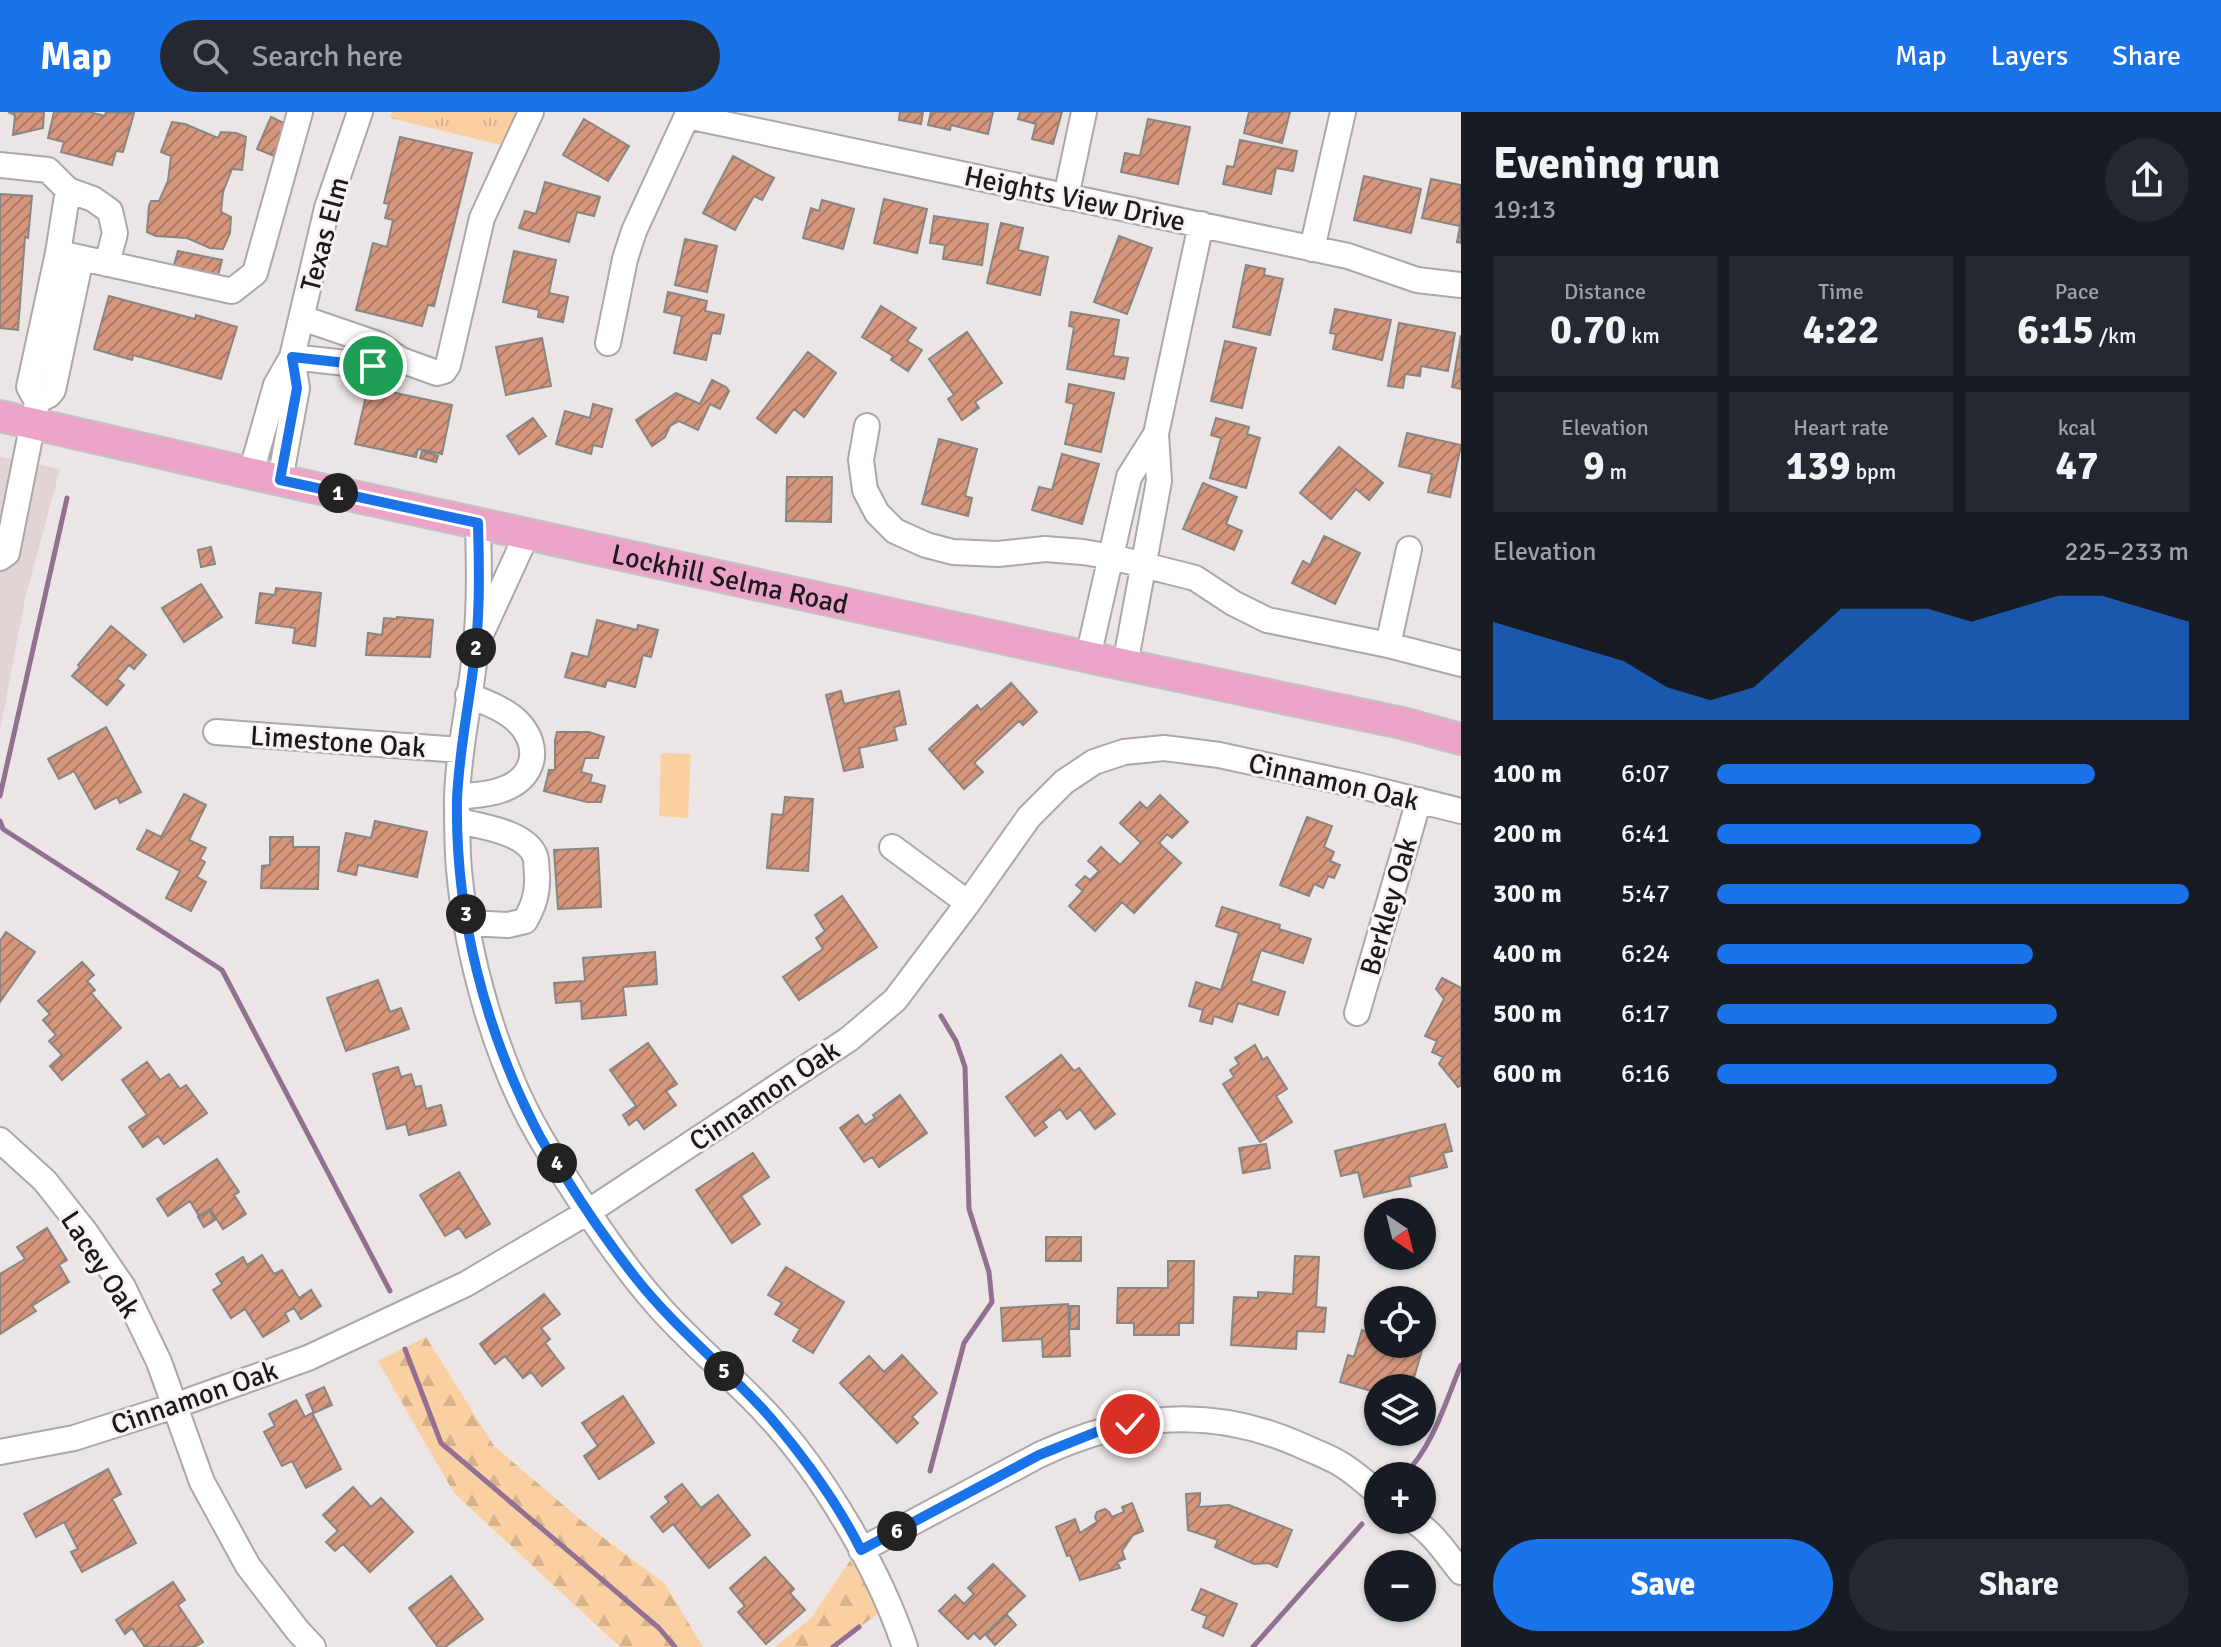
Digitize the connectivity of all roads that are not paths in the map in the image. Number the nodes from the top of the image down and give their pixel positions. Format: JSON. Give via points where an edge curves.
{"nodes":[{"id":1,"x":300,"y":112,"type":"edge"},
{"id":2,"x":360,"y":112,"type":"edge"},
{"id":3,"x":531,"y":112,"type":"edge"},
{"id":4,"x":1084,"y":112,"type":"edge"},
{"id":5,"x":1343,"y":112,"type":"edge"},
{"id":6,"x":0,"y":165,"type":"edge"},
{"id":7,"x":68,"y":190,"type":"junction"},
{"id":8,"x":1066,"y":197,"type":"junction"},
{"id":9,"x":1201,"y":224,"type":"junction"},
{"id":10,"x":1312,"y":249,"type":"junction"},
{"id":11,"x":69,"y":256,"type":"junction"},
{"id":12,"x":107,"y":264,"type":"junction"},
{"id":13,"x":1461,"y":285,"type":"edge"},
{"id":14,"x":302,"y":318,"type":"junction"},
{"id":15,"x":608,"y":343,"type":"dead end"},
{"id":16,"x":292,"y":357,"type":"junction"},
{"id":17,"x":401,"y":360,"type":"junction"},
{"id":18,"x":35,"y":412,"type":"junction"},
{"id":19,"x":0,"y":416,"type":"edge"},
{"id":20,"x":867,"y":426,"type":"dead end"},
{"id":21,"x":1156,"y":434,"type":"junction"},
{"id":22,"x":265,"y":477,"type":"junction"},
{"id":23,"x":478,"y":523,"type":"junction"},
{"id":24,"x":527,"y":534,"type":"junction"},
{"id":25,"x":1409,"y":549,"type":"dead end"},
{"id":26,"x":1112,"y":557,"type":"junction"},
{"id":27,"x":0,"y":558,"type":"edge"},
{"id":28,"x":1143,"y":565,"type":"junction"},
{"id":29,"x":476,"y":645,"type":"junction"},
{"id":30,"x":1388,"y":645,"type":"junction"},
{"id":31,"x":1088,"y":657,"type":"junction"},
{"id":32,"x":1461,"y":664,"type":"edge"},
{"id":33,"x":1125,"y":665,"type":"junction"},
{"id":34,"x":468,"y":695,"type":"junction"},
{"id":35,"x":216,"y":732,"type":"dead end"},
{"id":36,"x":1461,"y":739,"type":"edge"},
{"id":37,"x":460,"y":750,"type":"junction"},
{"id":38,"x":1419,"y":800,"type":"junction"},
{"id":39,"x":458,"y":809,"type":"junction"},
{"id":40,"x":1461,"y":811,"type":"edge"},
{"id":41,"x":892,"y":847,"type":"dead end"},
{"id":42,"x":968,"y":903,"type":"junction"},
{"id":43,"x":467,"y":923,"type":"junction"},
{"id":44,"x":1357,"y":1013,"type":"dead end"},
{"id":45,"x":0,"y":1140,"type":"edge"},
{"id":46,"x":588,"y":1212,"type":"junction"},
{"id":47,"x":174,"y":1406,"type":"junction"},
{"id":48,"x":0,"y":1452,"type":"edge"},
{"id":49,"x":1364,"y":1482,"type":"edge"},
{"id":50,"x":1429,"y":1534,"type":"edge"},
{"id":51,"x":861,"y":1550,"type":"junction"},
{"id":52,"x":1461,"y":1572,"type":"edge"},
{"id":53,"x":313,"y":1647,"type":"edge"},
{"id":54,"x":905,"y":1647,"type":"edge"}],
"edges":[{"from":1,"to":12,"type":"street","via":[[255,273],[232,291]]},
{"from":2,"to":14,"type":"street","name":"Texas Elm","via":[[327,208]]},
{"from":3,"to":17,"type":"street","via":[[482,218],[448,365],[437,373]]},
{"from":4,"to":8,"type":"street"},
{"from":5,"to":10,"type":"street"},
{"from":6,"to":7,"type":"street","via":[[48,170]]},
{"from":7,"to":11,"type":"street"},
{"from":7,"to":12,"type":"street","via":[[110,211],[115,233]]},
{"from":8,"to":9,"type":"street","name":"Heights View Drive"},
{"from":8,"to":15,"type":"street","name":"Heights View Drive","via":[[687,116],[634,231]]},
{"from":9,"to":10,"type":"street","name":"Heights View Drive"},
{"from":9,"to":21,"type":"street"},
{"from":10,"to":13,"type":"street","name":"Heights View Drive","via":[[1417,280]]},
{"from":11,"to":12,"type":"street"},
{"from":11,"to":18,"type":"street","via":[[29,387]]},
{"from":14,"to":16,"type":"street","name":"Texas Elm"},
{"from":14,"to":17,"type":"street","via":[[378,344]]},
{"from":16,"to":17,"type":"street","via":[[373,366]]},
{"from":16,"to":22,"type":"street","name":"Texas Elm","via":[[276,385]]},
{"from":18,"to":19,"type":"main road","name":"Lockhill Selma Road"},
{"from":18,"to":22,"type":"main road","name":"Lockhill Selma Road"},
{"from":18,"to":27,"type":"street","via":[[7,553]]},
{"from":20,"to":26,"type":"street","via":[[861,460],[865,490],[895,531],[953,552],[1045,549]]},
{"from":21,"to":26,"type":"street","via":[[1129,477]]},
{"from":21,"to":28,"type":"street","via":[[1159,481]]},
{"from":22,"to":23,"type":"main road","name":"Lockhill Selma Road"},
{"from":23,"to":24,"type":"main road","name":"Lockhill Selma Road"},
{"from":23,"to":29,"type":"street"},
{"from":24,"to":29,"type":"street"},
{"from":24,"to":31,"type":"main road","name":"Lockhill Selma Road"},
{"from":25,"to":30,"type":"street"},
{"from":26,"to":28,"type":"street"},
{"from":26,"to":31,"type":"street"},
{"from":28,"to":30,"type":"street","via":[[1195,578],[1267,620]]},
{"from":28,"to":33,"type":"street"},
{"from":29,"to":34,"type":"street"},
{"from":30,"to":32,"type":"street"},
{"from":31,"to":33,"type":"main road","name":"Lockhill Selma Road"},
{"from":33,"to":36,"type":"main road","name":"Lockhill Selma Road"},
{"from":34,"to":37,"type":"street"},
{"from":34,"to":39,"type":"street","via":[[518,722],[532,743],[532,763],[520,781]]},
{"from":35,"to":37,"type":"street","name":"Limestone Oak"},
{"from":37,"to":39,"type":"street"},
{"from":38,"to":40,"type":"street","name":"Cinnamon Oak"},
{"from":38,"to":42,"type":"street","name":"Cinnamon Oak","via":[[1219,755],[1164,748],[1124,752],[1094,762],[1064,782],[1029,817]]},
{"from":38,"to":44,"type":"street","name":"Berkley Oak"},
{"from":39,"to":43,"type":"street"},
{"from":39,"to":43,"type":"street","via":[[524,842],[535,855],[538,885],[525,921]]},
{"from":41,"to":42,"type":"street"},
{"from":42,"to":46,"type":"street","name":"Cinnamon Oak","via":[[895,1000],[873,1020]]},
{"from":43,"to":46,"type":"street","via":[[486,1005],[509,1071],[538,1134]]},
{"from":45,"to":47,"type":"street","name":"Lacey Oak","via":[[45,1181],[123,1287]]},
{"from":46,"to":47,"type":"street","name":"Cinnamon Oak","via":[[466,1284],[308,1358]]},
{"from":46,"to":51,"type":"street","via":[[655,1302],[768,1416],[814,1472]]},
{"from":47,"to":48,"type":"street","name":"Cinnamon Oak","via":[[74,1438]]},
{"from":47,"to":53,"type":"street","name":"Lacey Oak","via":[[202,1482],[248,1566]]},
{"from":49,"to":51,"type":"street","via":[[1340,1464],[1257,1428],[1194,1419],[1130,1424],[1039,1455]]},
{"from":50,"to":52,"type":"street"},
{"from":51,"to":54,"type":"street"}]}
